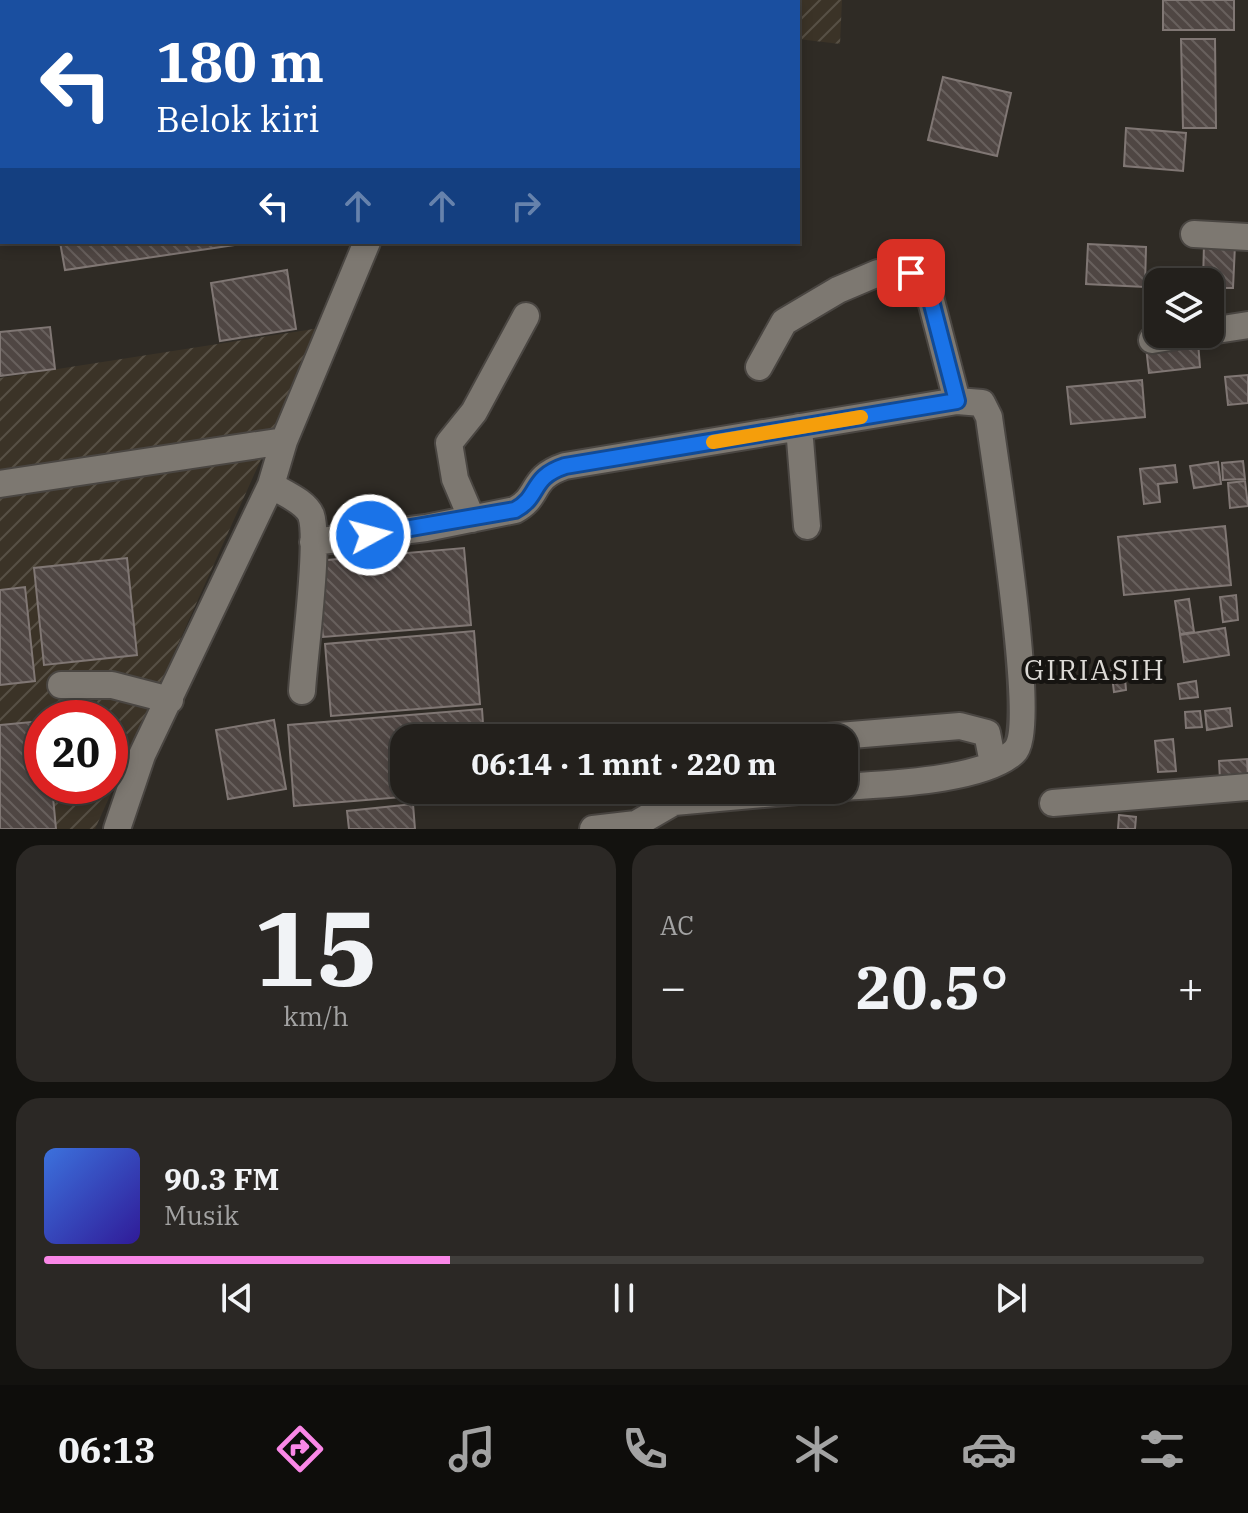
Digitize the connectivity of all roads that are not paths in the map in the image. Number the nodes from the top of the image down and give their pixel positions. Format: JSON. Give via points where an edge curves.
{"nodes":[{"id":1,"x":1194,"y":234,"type":"dead end"},
{"id":2,"x":1248,"y":237,"type":"edge"},
{"id":3,"x":366,"y":244,"type":"edge"},
{"id":4,"x":526,"y":316,"type":"dead end"},
{"id":5,"x":1248,"y":325,"type":"edge"},
{"id":6,"x":1224,"y":329,"type":"edge"},
{"id":7,"x":759,"y":367,"type":"dead end"},
{"id":8,"x":957,"y":401,"type":"junction"},
{"id":9,"x":799,"y":427,"type":"junction"},
{"id":10,"x":284,"y":441,"type":"junction"},
{"id":11,"x":0,"y":484,"type":"edge"},
{"id":12,"x":271,"y":485,"type":"junction"},
{"id":13,"x":472,"y":519,"type":"junction"},
{"id":14,"x":807,"y":526,"type":"dead end"},
{"id":15,"x":313,"y":542,"type":"junction"},
{"id":16,"x":61,"y":685,"type":"dead end"},
{"id":17,"x":302,"y":691,"type":"dead end"},
{"id":18,"x":170,"y":700,"type":"junction"},
{"id":19,"x":858,"y":734,"type":"edge"},
{"id":20,"x":993,"y":763,"type":"junction"},
{"id":21,"x":858,"y":786,"type":"edge"},
{"id":22,"x":1248,"y":787,"type":"edge"},
{"id":23,"x":1053,"y":803,"type":"dead end"},
{"id":24,"x":671,"y":804,"type":"edge"},
{"id":25,"x":117,"y":829,"type":"edge"},
{"id":26,"x":593,"y":829,"type":"edge"}],
"edges":[{"from":1,"to":2,"type":"street"},
{"from":3,"to":10,"type":"street"},
{"from":4,"to":13,"type":"street","via":[[474,412],[449,443],[455,479]]},
{"from":5,"to":6,"type":"street"},
{"from":7,"to":8,"type":"street","via":[[784,322],[878,273],[911,273],[929,293]]},
{"from":8,"to":9,"type":"street"},
{"from":8,"to":20,"type":"street","via":[[982,403],[989,417],[1023,682],[1022,741],[1013,753]]},
{"from":9,"to":13,"type":"street","via":[[565,466],[544,473],[525,505]]},
{"from":9,"to":14,"type":"street"},
{"from":10,"to":11,"type":"street"},
{"from":10,"to":12,"type":"street"},
{"from":12,"to":15,"type":"street","via":[[307,508]]},
{"from":12,"to":18,"type":"street"},
{"from":13,"to":15,"type":"street"},
{"from":15,"to":17,"type":"street"},
{"from":16,"to":18,"type":"street","via":[[112,685]]},
{"from":18,"to":25,"type":"street","via":[[142,755]]},
{"from":19,"to":20,"type":"street","via":[[960,726],[987,733]]},
{"from":20,"to":21,"type":"street","via":[[954,778]]},
{"from":22,"to":23,"type":"street"},
{"from":24,"to":26,"type":"street","via":[[636,824]]}]}
